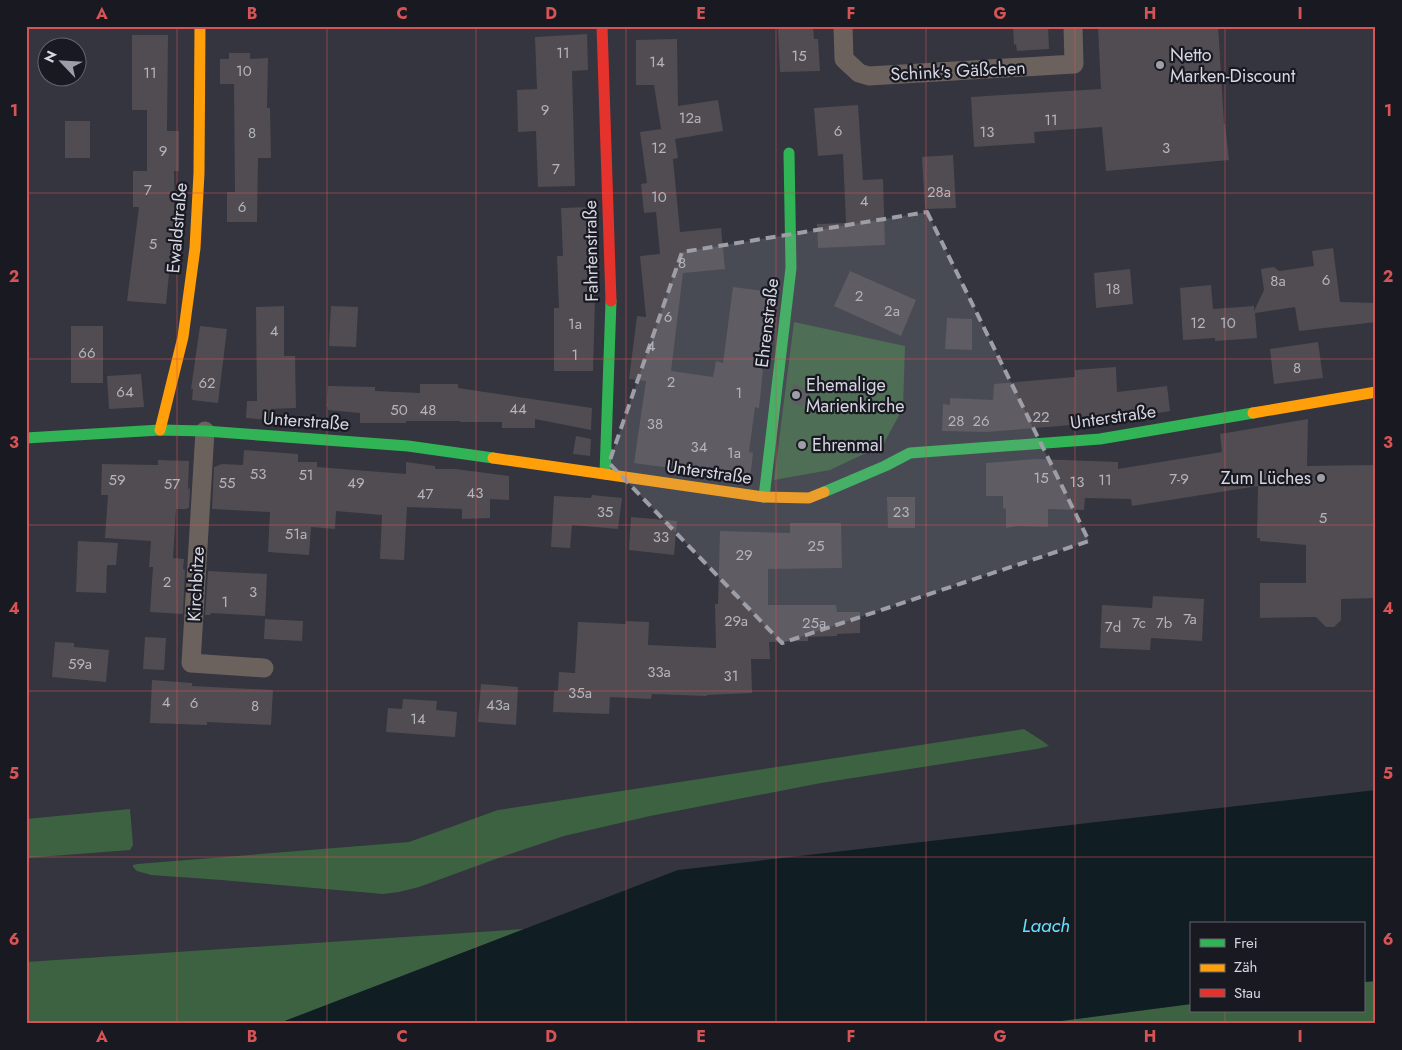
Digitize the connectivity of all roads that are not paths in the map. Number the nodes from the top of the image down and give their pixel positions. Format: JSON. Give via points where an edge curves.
{"nodes":[{"id":1,"x":200,"y":26,"type":"edge"},
{"id":2,"x":602,"y":26,"type":"edge"},
{"id":3,"x":843,"y":26,"type":"edge"},
{"id":4,"x":1073,"y":26,"type":"edge"},
{"id":5,"x":789,"y":153,"type":"dead end"},
{"id":6,"x":1376,"y":392,"type":"edge"},
{"id":7,"x":160,"y":430,"type":"junction"},
{"id":8,"x":205,"y":431,"type":"junction"},
{"id":9,"x":26,"y":438,"type":"edge"},
{"id":10,"x":605,"y":474,"type":"junction"},
{"id":11,"x":764,"y":497,"type":"junction"},
{"id":12,"x":264,"y":668,"type":"dead end"}],
"edges":[{"from":1,"to":7,"type":"street","name":"Ewaldstraße","via":[[195,248],[183,337]]},
{"from":2,"to":10,"type":"street","name":"Fahrtenstraße","via":[[611,299]]},
{"from":3,"to":4,"type":"street","name":"Schink's Gäßchen","via":[[844,59],[859,73],[869,76],[1074,64]]},
{"from":5,"to":11,"type":"street","name":"Ehrenstraße","via":[[791,268]]},
{"from":6,"to":11,"type":"street","name":"Unterstraße","via":[[1100,439],[910,453],[810,498]]},
{"from":7,"to":8,"type":"street","name":"Unterstraße"},
{"from":7,"to":9,"type":"street","name":"Unterstraße"},
{"from":8,"to":10,"type":"street","name":"Unterstraße","via":[[408,446]]},
{"from":8,"to":12,"type":"street","name":"Kirchbitze","via":[[191,663]]},
{"from":10,"to":11,"type":"street","name":"Unterstraße"}]}
